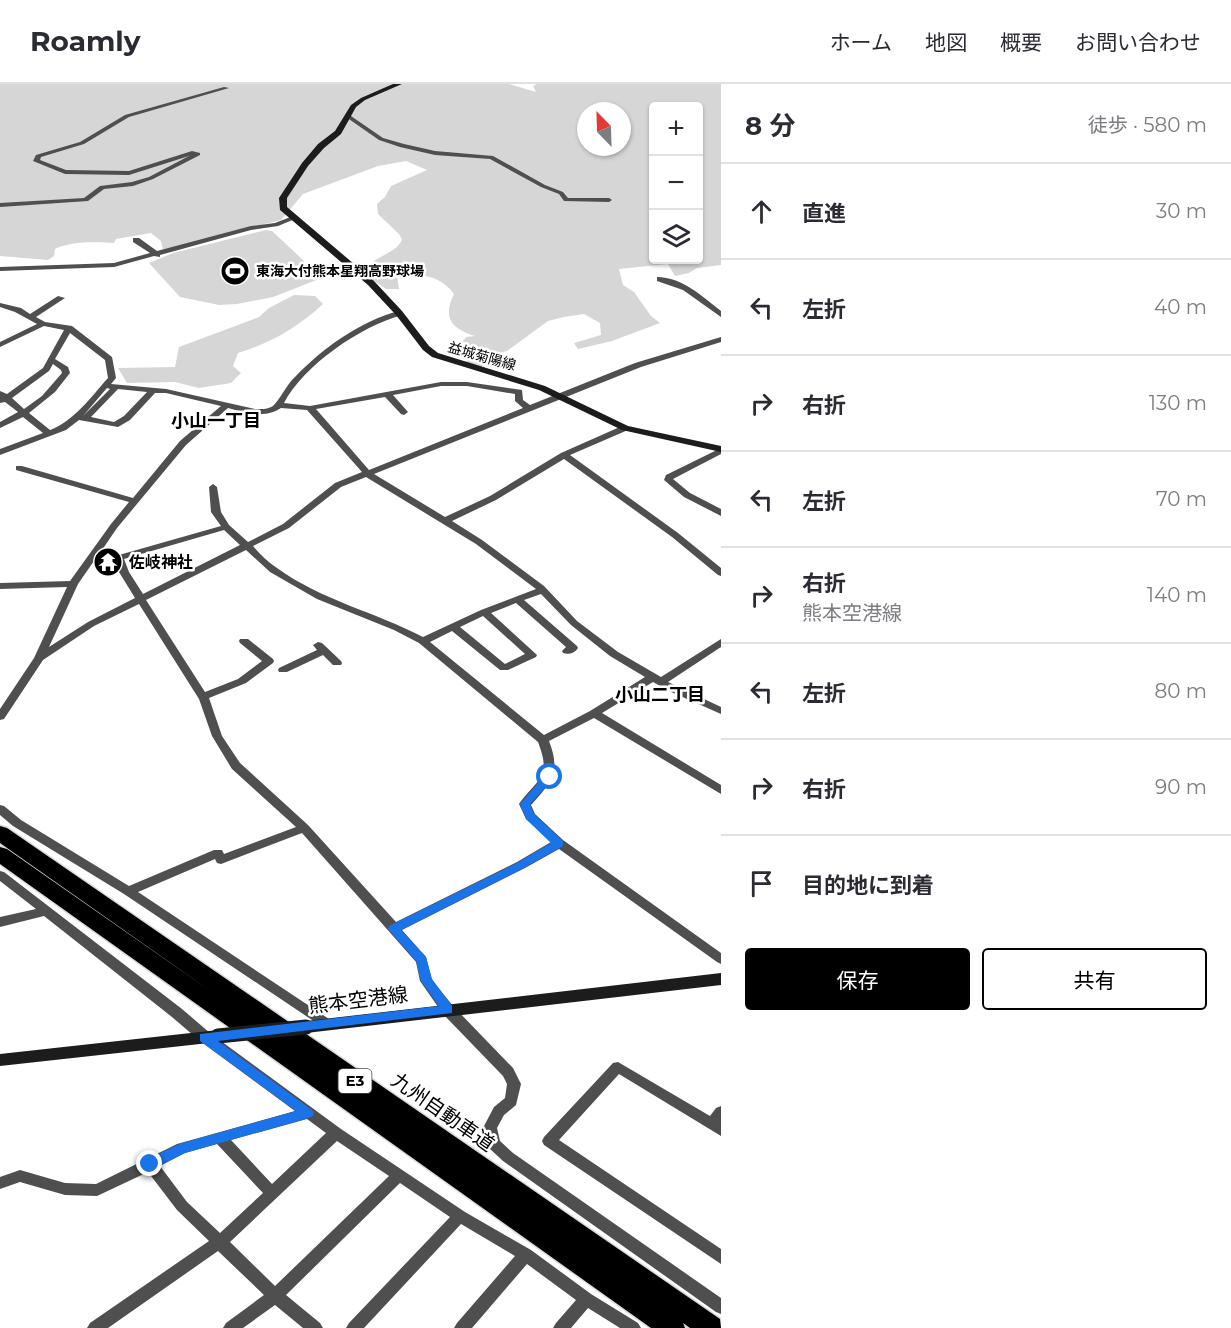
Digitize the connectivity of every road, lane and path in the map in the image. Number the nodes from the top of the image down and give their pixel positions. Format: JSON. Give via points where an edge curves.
{"nodes":[{"id":1,"x":399,"y":84,"type":"edge"},
{"id":2,"x":226,"y":88,"type":"dead end"},
{"id":3,"x":348,"y":116,"type":"junction"},
{"id":4,"x":609,"y":200,"type":"dead end"},
{"id":5,"x":0,"y":206,"type":"edge"},
{"id":6,"x":293,"y":218,"type":"junction"},
{"id":7,"x":136,"y":240,"type":"dead end"},
{"id":8,"x":157,"y":255,"type":"junction"},
{"id":9,"x":0,"y":269,"type":"edge"},
{"id":10,"x":660,"y":279,"type":"dead end"},
{"id":11,"x":62,"y":298,"type":"dead end"},
{"id":12,"x":0,"y":305,"type":"edge"},
{"id":13,"x":399,"y":313,"type":"junction"},
{"id":14,"x":721,"y":315,"type":"edge"},
{"id":15,"x":30,"y":316,"type":"junction"},
{"id":16,"x":43,"y":324,"type":"junction"},
{"id":17,"x":69,"y":328,"type":"junction"},
{"id":18,"x":0,"y":335,"type":"edge"},
{"id":19,"x":721,"y":339,"type":"edge"},
{"id":20,"x":9,"y":341,"type":"junction"},
{"id":21,"x":0,"y":345,"type":"edge"},
{"id":22,"x":51,"y":360,"type":"junction"},
{"id":23,"x":107,"y":386,"type":"junction"},
{"id":24,"x":116,"y":387,"type":"junction"},
{"id":25,"x":153,"y":390,"type":"junction"},
{"id":26,"x":387,"y":394,"type":"junction"},
{"id":27,"x":2,"y":397,"type":"edge"},
{"id":28,"x":559,"y":397,"type":"junction"},
{"id":29,"x":279,"y":405,"type":"junction"},
{"id":30,"x":225,"y":407,"type":"junction"},
{"id":31,"x":310,"y":408,"type":"junction"},
{"id":32,"x":529,"y":408,"type":"junction"},
{"id":33,"x":404,"y":412,"type":"dead end"},
{"id":34,"x":26,"y":413,"type":"junction"},
{"id":35,"x":81,"y":418,"type":"junction"},
{"id":36,"x":0,"y":424,"type":"edge"},
{"id":37,"x":625,"y":428,"type":"junction"},
{"id":38,"x":48,"y":433,"type":"junction"},
{"id":39,"x":719,"y":448,"type":"edge"},
{"id":40,"x":0,"y":452,"type":"edge"},
{"id":41,"x":564,"y":455,"type":"junction"},
{"id":42,"x":19,"y":468,"type":"dead end"},
{"id":43,"x":368,"y":474,"type":"junction"},
{"id":44,"x":213,"y":487,"type":"dead end"},
{"id":45,"x":134,"y":501,"type":"junction"},
{"id":46,"x":721,"y":513,"type":"edge"},
{"id":47,"x":445,"y":520,"type":"junction"},
{"id":48,"x":226,"y":527,"type":"junction"},
{"id":49,"x":248,"y":546,"type":"junction"},
{"id":50,"x":94,"y":555,"type":"junction"},
{"id":51,"x":118,"y":558,"type":"junction"},
{"id":52,"x":721,"y":573,"type":"edge"},
{"id":53,"x":73,"y":584,"type":"junction"},
{"id":54,"x":0,"y":586,"type":"edge"},
{"id":55,"x":542,"y":590,"type":"junction"},
{"id":56,"x":141,"y":599,"type":"junction"},
{"id":57,"x":518,"y":600,"type":"junction"},
{"id":58,"x":484,"y":612,"type":"junction"},
{"id":59,"x":454,"y":628,"type":"junction"},
{"id":60,"x":244,"y":641,"type":"dead end"},
{"id":61,"x":423,"y":641,"type":"junction"},
{"id":62,"x":721,"y":642,"type":"edge"},
{"id":63,"x":573,"y":648,"type":"dead end"},
{"id":64,"x":39,"y":658,"type":"junction"},
{"id":65,"x":337,"y":663,"type":"dead end"},
{"id":66,"x":283,"y":670,"type":"dead end"},
{"id":67,"x":657,"y":679,"type":"junction"},
{"id":68,"x":202,"y":697,"type":"junction"},
{"id":69,"x":718,"y":707,"type":"edge"},
{"id":70,"x":594,"y":713,"type":"junction"},
{"id":71,"x":0,"y":717,"type":"edge"},
{"id":72,"x":543,"y":740,"type":"junction"},
{"id":73,"x":721,"y":790,"type":"edge"},
{"id":74,"x":0,"y":809,"type":"edge"},
{"id":75,"x":304,"y":828,"type":"junction"},
{"id":76,"x":0,"y":833,"type":"edge"},
{"id":77,"x":559,"y":843,"type":"junction"},
{"id":78,"x":0,"y":854,"type":"edge"},
{"id":79,"x":0,"y":875,"type":"edge"},
{"id":80,"x":128,"y":891,"type":"junction"},
{"id":81,"x":47,"y":911,"type":"junction"},
{"id":82,"x":0,"y":922,"type":"edge"},
{"id":83,"x":393,"y":929,"type":"junction"},
{"id":84,"x":721,"y":959,"type":"edge"},
{"id":85,"x":721,"y":980,"type":"edge"},
{"id":86,"x":448,"y":1010,"type":"junction"},
{"id":87,"x":327,"y":1025,"type":"junction"},
{"id":88,"x":211,"y":1037,"type":"junction"},
{"id":89,"x":0,"y":1060,"type":"edge"},
{"id":90,"x":721,"y":1112,"type":"edge"},
{"id":91,"x":308,"y":1113,"type":"junction"},
{"id":92,"x":716,"y":1127,"type":"edge"},
{"id":93,"x":336,"y":1133,"type":"junction"},
{"id":94,"x":219,"y":1137,"type":"junction"},
{"id":95,"x":150,"y":1164,"type":"junction"},
{"id":96,"x":399,"y":1175,"type":"junction"},
{"id":97,"x":0,"y":1183,"type":"edge"},
{"id":98,"x":272,"y":1193,"type":"junction"},
{"id":99,"x":460,"y":1216,"type":"junction"},
{"id":100,"x":221,"y":1241,"type":"junction"},
{"id":101,"x":526,"y":1255,"type":"junction"},
{"id":102,"x":721,"y":1257,"type":"edge"},
{"id":103,"x":275,"y":1296,"type":"junction"},
{"id":104,"x":586,"y":1299,"type":"junction"},
{"id":105,"x":721,"y":1307,"type":"edge"},
{"id":106,"x":95,"y":1328,"type":"edge"},
{"id":107,"x":231,"y":1328,"type":"edge"},
{"id":108,"x":315,"y":1328,"type":"edge"},
{"id":109,"x":354,"y":1328,"type":"edge"},
{"id":110,"x":462,"y":1328,"type":"edge"},
{"id":111,"x":561,"y":1328,"type":"edge"},
{"id":112,"x":619,"y":1328,"type":"edge"},
{"id":113,"x":633,"y":1328,"type":"edge"},
{"id":114,"x":672,"y":1328,"type":"edge"},
{"id":115,"x":711,"y":1328,"type":"edge"}],
"edges":[{"from":1,"to":3,"type":"main road","via":[[363,99]]},
{"from":2,"to":5,"type":"street","via":[[127,116],[82,143],[38,156],[36,161],[65,172],[129,173],[198,154],[170,170],[133,184],[102,187],[86,200]]},
{"from":3,"to":4,"type":"street","via":[[381,139],[402,146],[491,157],[561,193],[566,200]]},
{"from":3,"to":6,"type":"main road","via":[[338,132],[311,157],[283,198],[283,208]]},
{"from":6,"to":8,"type":"street"},
{"from":6,"to":13,"type":"main road","name":"益城菊陽線","via":[[371,283]]},
{"from":7,"to":8,"type":"street"},
{"from":8,"to":9,"type":"street","via":[[114,265]]},
{"from":10,"to":14,"type":"street","via":[[684,286]]},
{"from":11,"to":15,"type":"street"},
{"from":12,"to":15,"type":"street"},
{"from":13,"to":28,"type":"main road","name":"益城菊陽線","via":[[435,355],[542,388]]},
{"from":13,"to":29,"type":"street","via":[[385,316],[352,335],[300,376],[282,395]]},
{"from":15,"to":16,"type":"street"},
{"from":16,"to":17,"type":"street"},
{"from":16,"to":20,"type":"street"},
{"from":17,"to":22,"type":"street"},
{"from":17,"to":23,"type":"street","via":[[109,359],[112,378]]},
{"from":18,"to":20,"type":"street"},
{"from":19,"to":28,"type":"street","via":[[649,361]]},
{"from":20,"to":21,"type":"street"},
{"from":22,"to":27,"type":"street","via":[[46,369]]},
{"from":22,"to":34,"type":"street","via":[[66,373]]},
{"from":23,"to":24,"type":"street"},
{"from":23,"to":35,"type":"street"},
{"from":24,"to":25,"type":"street"},
{"from":24,"to":35,"type":"street"},
{"from":25,"to":30,"type":"street"},
{"from":25,"to":35,"type":"street","via":[[115,425]]},
{"from":26,"to":31,"type":"street"},
{"from":26,"to":32,"type":"street","via":[[441,384],[467,384],[519,392],[519,401]]},
{"from":26,"to":33,"type":"street"},
{"from":27,"to":34,"type":"street"},
{"from":28,"to":32,"type":"street"},
{"from":28,"to":37,"type":"main road","name":"益城菊陽線"},
{"from":29,"to":30,"type":"street","via":[[270,411],[255,412]]},
{"from":29,"to":31,"type":"street"},
{"from":30,"to":45,"type":"street","via":[[183,444]]},
{"from":31,"to":43,"type":"street"},
{"from":32,"to":43,"type":"street"},
{"from":34,"to":36,"type":"street"},
{"from":34,"to":38,"type":"street"},
{"from":35,"to":38,"type":"street"},
{"from":37,"to":39,"type":"main road","name":"益城菊陽線"},
{"from":37,"to":41,"type":"street"},
{"from":38,"to":40,"type":"street"},
{"from":39,"to":46,"type":"street","via":[[668,480]]},
{"from":41,"to":47,"type":"street","via":[[493,498]]},
{"from":41,"to":52,"type":"street"},
{"from":42,"to":45,"type":"street"},
{"from":43,"to":47,"type":"street"},
{"from":43,"to":49,"type":"street","via":[[338,485],[286,526]]},
{"from":44,"to":48,"type":"street","via":[[216,512]]},
{"from":45,"to":50,"type":"street"},
{"from":47,"to":55,"type":"street"},
{"from":48,"to":49,"type":"street"},
{"from":48,"to":51,"type":"street"},
{"from":49,"to":56,"type":"street"},
{"from":49,"to":61,"type":"street","via":[[273,570],[320,597]]},
{"from":50,"to":51,"type":"street"},
{"from":50,"to":53,"type":"street"},
{"from":51,"to":56,"type":"street"},
{"from":53,"to":54,"type":"street"},
{"from":53,"to":64,"type":"street"},
{"from":55,"to":57,"type":"street"},
{"from":55,"to":67,"type":"street","via":[[574,623],[614,654]]},
{"from":56,"to":64,"type":"street","via":[[72,635]]},
{"from":56,"to":68,"type":"street"},
{"from":57,"to":58,"type":"street"},
{"from":57,"to":63,"type":"street"},
{"from":58,"to":59,"type":"street"},
{"from":58,"to":59,"type":"street","via":[[532,655],[504,668]]},
{"from":59,"to":61,"type":"street"},
{"from":60,"to":68,"type":"street","via":[[269,662],[242,681]]},
{"from":61,"to":72,"type":"street"},
{"from":62,"to":67,"type":"street"},
{"from":64,"to":71,"type":"street"},
{"from":65,"to":66,"type":"street","via":[[321,648]]},
{"from":67,"to":69,"type":"street"},
{"from":67,"to":70,"type":"street"},
{"from":68,"to":75,"type":"street","via":[[217,736],[236,766]]},
{"from":70,"to":72,"type":"street"},
{"from":70,"to":73,"type":"street"},
{"from":72,"to":77,"type":"street","via":[[551,757],[550,777],[525,804],[530,816]]},
{"from":74,"to":80,"type":"street"},
{"from":75,"to":80,"type":"street","via":[[221,860],[218,853]]},
{"from":75,"to":83,"type":"street"},
{"from":76,"to":115,"type":"highway","name":"九州自動車道","number":"E3"},
{"from":77,"to":83,"type":"street"},
{"from":77,"to":84,"type":"street"},
{"from":78,"to":114,"type":"highway","number":"E3"},
{"from":79,"to":81,"type":"street"},
{"from":80,"to":87,"type":"street"},
{"from":81,"to":82,"type":"street"},
{"from":81,"to":88,"type":"street"},
{"from":83,"to":86,"type":"street","via":[[422,960],[426,981]]},
{"from":85,"to":86,"type":"main road","name":"熊本空港線"},
{"from":86,"to":87,"type":"main road","name":"熊本空港線"},
{"from":86,"to":105,"type":"street","via":[[502,1065],[514,1084],[511,1101],[499,1111],[490,1128],[494,1144]]},
{"from":87,"to":88,"type":"main road","name":"熊本空港線","bridge":true},
{"from":88,"to":89,"type":"main road","name":"熊本空港線"},
{"from":88,"to":91,"type":"street"},
{"from":90,"to":92,"type":"street"},
{"from":91,"to":93,"type":"street"},
{"from":91,"to":94,"type":"street"},
{"from":92,"to":102,"type":"street","via":[[618,1067],[549,1141]]},
{"from":93,"to":96,"type":"street"},
{"from":93,"to":98,"type":"street"},
{"from":94,"to":95,"type":"street","via":[[182,1148]]},
{"from":94,"to":98,"type":"street"},
{"from":95,"to":97,"type":"street","via":[[97,1190],[65,1189],[20,1176]]},
{"from":95,"to":100,"type":"street","via":[[182,1206]]},
{"from":96,"to":99,"type":"street"},
{"from":96,"to":103,"type":"street"},
{"from":98,"to":100,"type":"street"},
{"from":99,"to":101,"type":"street"},
{"from":99,"to":109,"type":"street"},
{"from":100,"to":103,"type":"street"},
{"from":100,"to":106,"type":"street"},
{"from":101,"to":104,"type":"street"},
{"from":101,"to":110,"type":"street"},
{"from":103,"to":107,"type":"street"},
{"from":103,"to":108,"type":"street"},
{"from":104,"to":111,"type":"street"},
{"from":104,"to":112,"type":"street"},
{"from":104,"to":113,"type":"street"}]}
